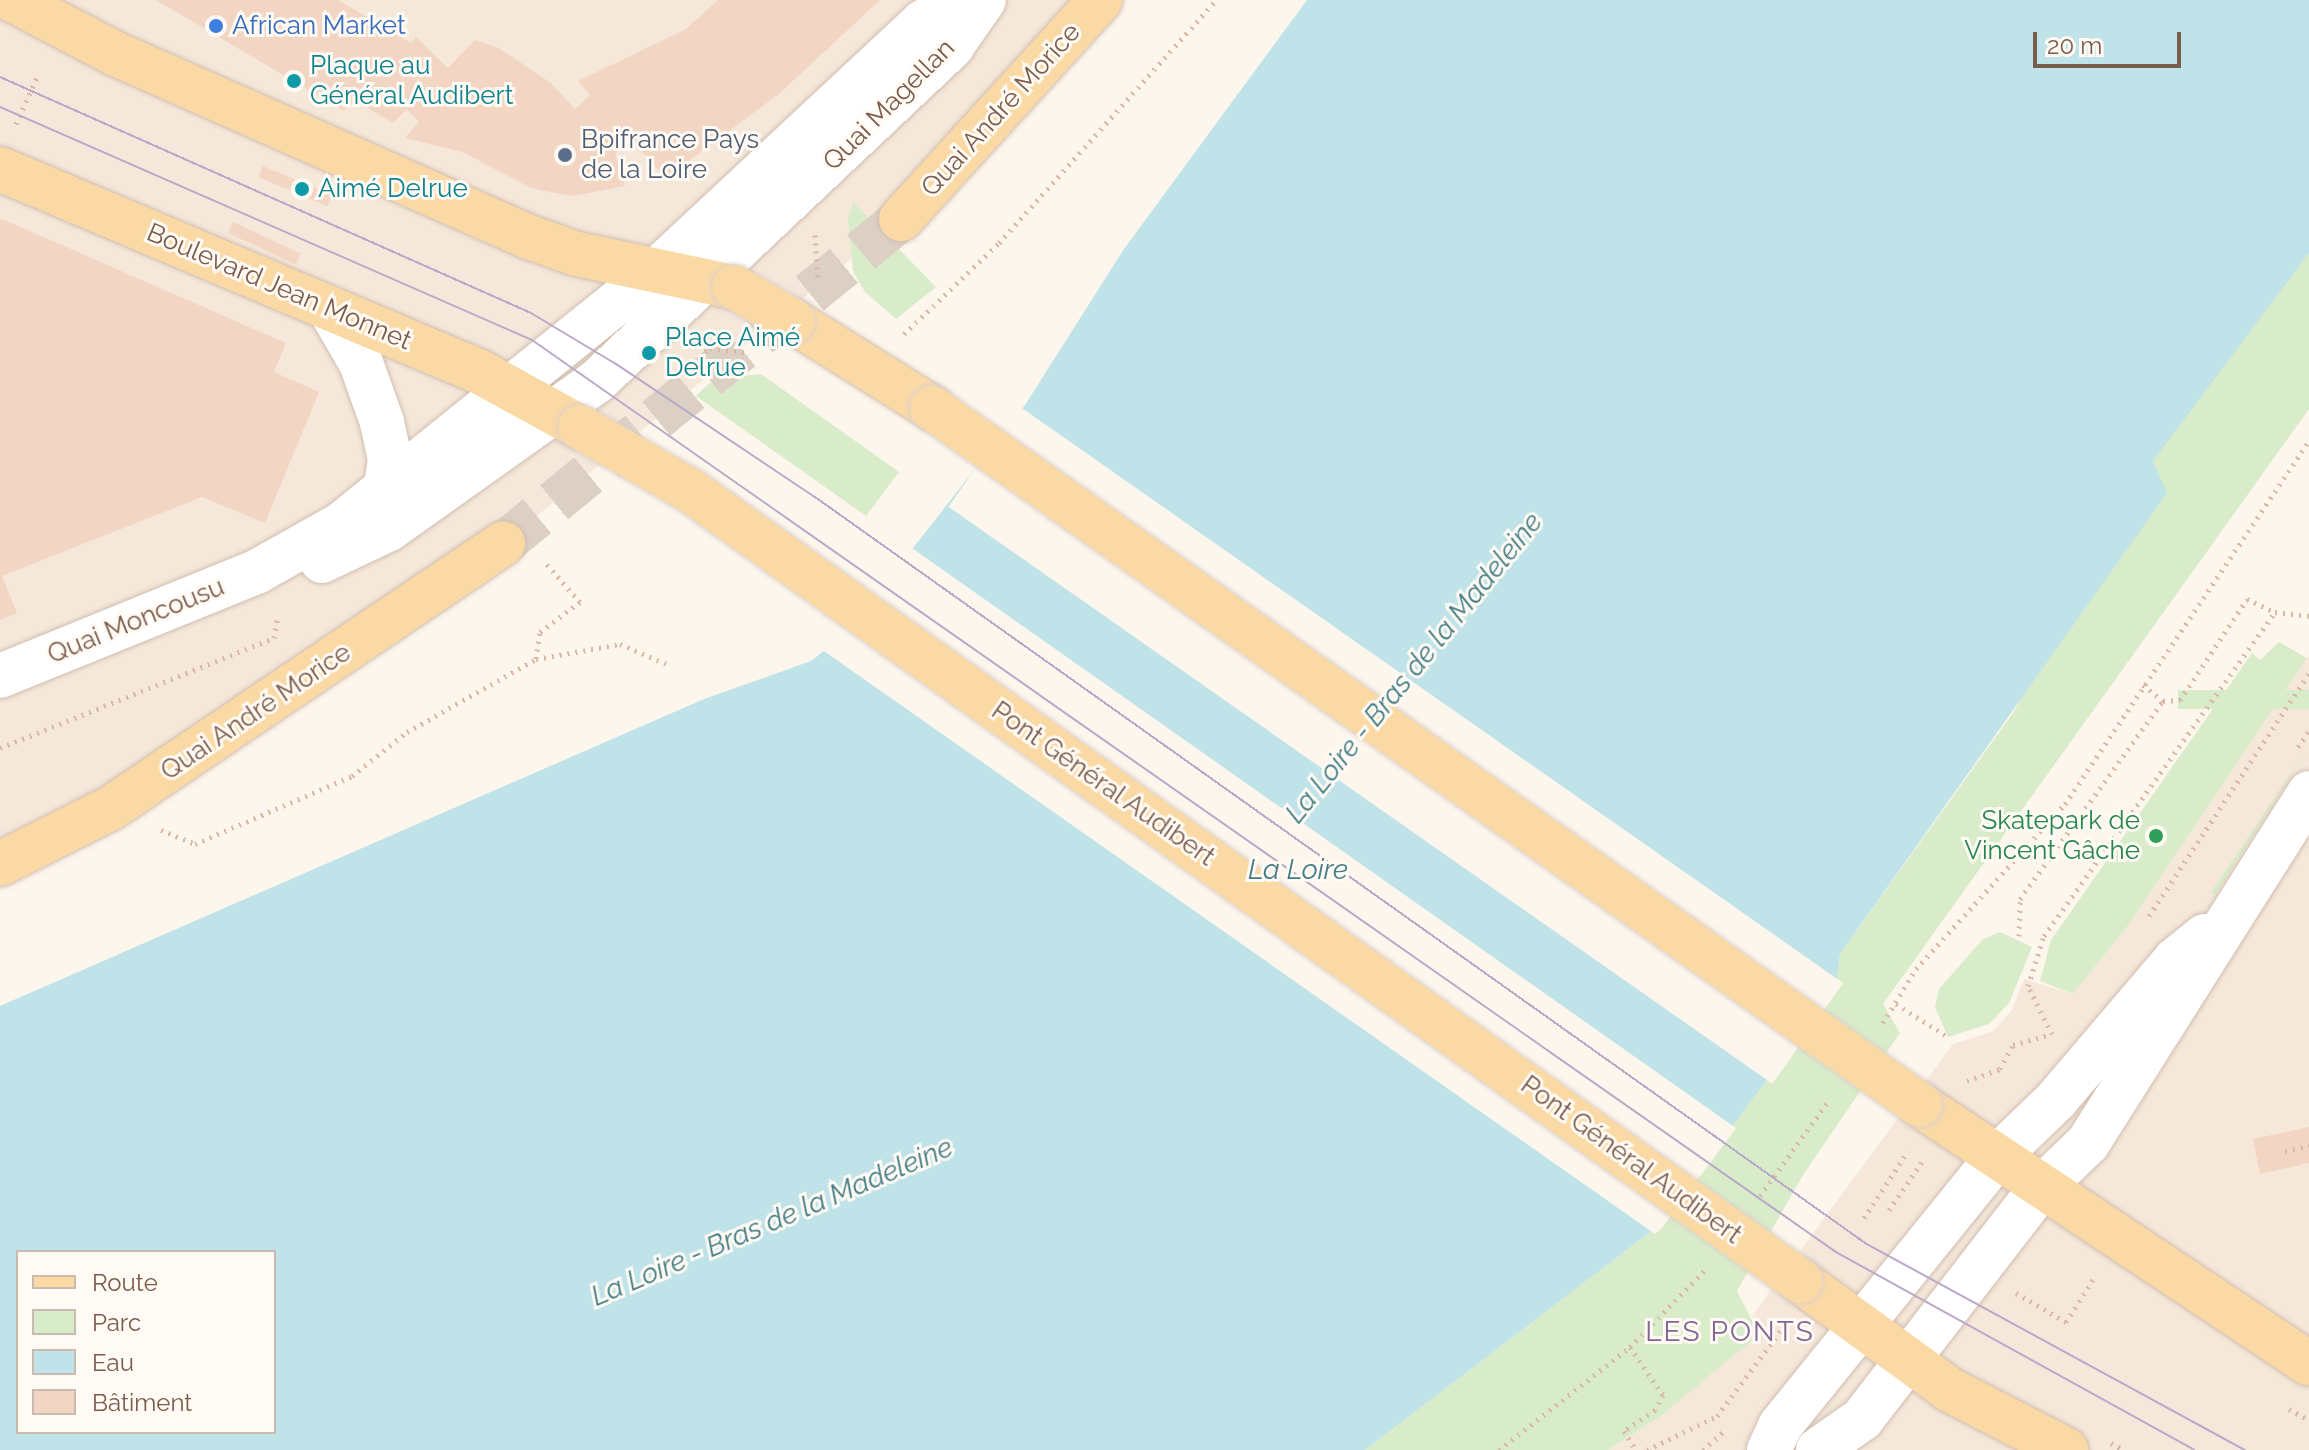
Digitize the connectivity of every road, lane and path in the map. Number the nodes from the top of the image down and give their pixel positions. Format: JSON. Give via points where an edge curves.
{"nodes":[{"id":1,"x":959,"y":0,"type":"edge"},
{"id":2,"x":984,"y":0,"type":"edge"},
{"id":3,"x":1100,"y":0,"type":"edge"},
{"id":4,"x":1216,"y":0,"type":"edge"},
{"id":5,"x":25,"y":3,"type":"edge"},
{"id":6,"x":38,"y":75,"type":"dead end"},
{"id":7,"x":7,"y":151,"type":"edge"},
{"id":8,"x":788,"y":204,"type":"junction"},
{"id":9,"x":901,"y":219,"type":"tunnel mouth"},
{"id":10,"x":656,"y":271,"type":"junction"},
{"id":11,"x":719,"y":285,"type":"junction"},
{"id":12,"x":806,"y":305,"type":"junction"},
{"id":13,"x":329,"y":308,"type":"junction"},
{"id":14,"x":903,"y":334,"type":"dead end"},
{"id":15,"x":710,"y":348,"type":"dead end"},
{"id":16,"x":755,"y":354,"type":"dead end"},
{"id":17,"x":508,"y":387,"type":"junction"},
{"id":18,"x":567,"y":420,"type":"junction"},
{"id":19,"x":2309,"y":441,"type":"edge"},
{"id":20,"x":385,"y":490,"type":"junction"},
{"id":21,"x":503,"y":544,"type":"tunnel mouth"},
{"id":22,"x":272,"y":565,"type":"junction"},
{"id":23,"x":580,"y":602,"type":"dead end"},
{"id":24,"x":2275,"y":612,"type":"junction"},
{"id":25,"x":278,"y":615,"type":"dead end"},
{"id":26,"x":2309,"y":616,"type":"edge"},
{"id":27,"x":536,"y":659,"type":"junction"},
{"id":28,"x":667,"y":664,"type":"dead end"},
{"id":29,"x":2309,"y":673,"type":"edge"},
{"id":30,"x":0,"y":676,"type":"edge"},
{"id":31,"x":2143,"y":685,"type":"junction"},
{"id":32,"x":2163,"y":701,"type":"junction"},
{"id":33,"x":0,"y":748,"type":"edge"},
{"id":34,"x":2309,"y":793,"type":"edge"},
{"id":35,"x":157,"y":829,"type":"dead end"},
{"id":36,"x":0,"y":864,"type":"edge"},
{"id":37,"x":2223,"y":922,"type":"junction"},
{"id":38,"x":2145,"y":923,"type":"dead end"},
{"id":39,"x":2019,"y":936,"type":"dead end"},
{"id":40,"x":1896,"y":1004,"type":"junction"},
{"id":41,"x":2062,"y":1023,"type":"dead end"},
{"id":42,"x":1878,"y":1029,"type":"dead end"},
{"id":43,"x":2052,"y":1034,"type":"junction"},
{"id":44,"x":1945,"y":1035,"type":"dead end"},
{"id":45,"x":1834,"y":1093,"type":"dead end"},
{"id":46,"x":1926,"y":1109,"type":"junction"},
{"id":47,"x":2309,"y":1146,"type":"edge"},
{"id":48,"x":2285,"y":1151,"type":"dead end"},
{"id":49,"x":1996,"y":1158,"type":"junction"},
{"id":50,"x":2040,"y":1189,"type":"junction"},
{"id":51,"x":1751,"y":1208,"type":"dead end"},
{"id":52,"x":1864,"y":1218,"type":"dead end"},
{"id":53,"x":1713,"y":1259,"type":"dead end"},
{"id":54,"x":2096,"y":1274,"type":"dead end"},
{"id":55,"x":2012,"y":1291,"type":"dead end"},
{"id":56,"x":1796,"y":1298,"type":"junction"},
{"id":57,"x":1862,"y":1328,"type":"junction"},
{"id":58,"x":1630,"y":1347,"type":"junction"},
{"id":59,"x":1908,"y":1362,"type":"junction"},
{"id":60,"x":2309,"y":1363,"type":"edge"},
{"id":61,"x":1726,"y":1429,"type":"dead end"},
{"id":62,"x":1499,"y":1450,"type":"edge"},
{"id":63,"x":1636,"y":1450,"type":"edge"},
{"id":64,"x":1647,"y":1450,"type":"edge"},
{"id":65,"x":1703,"y":1450,"type":"edge"},
{"id":66,"x":1769,"y":1450,"type":"edge"},
{"id":67,"x":1818,"y":1450,"type":"edge"},
{"id":68,"x":2066,"y":1450,"type":"edge"}],
"edges":[{"from":1,"to":8,"type":"street","name":"Quai Magellan","via":[[923,22]]},
{"from":2,"to":8,"type":"street","name":"Quai Magellan","via":[[952,46]]},
{"from":3,"to":9,"type":"main road","name":"Quai André Morice"},
{"from":4,"to":14,"type":"path","via":[[999,243]]},
{"from":5,"to":10,"type":"main road","via":[[116,54],[526,236]]},
{"from":6,"to":7,"type":"path"},
{"from":7,"to":13,"type":"main road","name":"Boulevard Jean Monnet"},
{"from":8,"to":10,"type":"street"},
{"from":8,"to":11,"type":"street","name":"Quai Moncousu"},
{"from":8,"to":12,"type":"path","bridge":true},
{"from":10,"to":11,"type":"main road"},
{"from":10,"to":17,"type":"street"},
{"from":11,"to":12,"type":"main road","bridge":true},
{"from":11,"to":18,"type":"street","name":"Quai Moncousu"},
{"from":12,"to":46,"type":"main road","bridge":true,"via":[[932,408]]},
{"from":13,"to":17,"type":"main road","name":"Boulevard Jean Monnet"},
{"from":13,"to":20,"type":"street","via":[[361,363],[382,422],[390,460]]},
{"from":15,"to":16,"type":"path","bridge":true},
{"from":17,"to":18,"type":"main road","name":"Boulevard Jean Monnet"},
{"from":17,"to":20,"type":"street","name":"Quai Moncousu"},
{"from":18,"to":22,"type":"street","name":"Quai Moncousu","via":[[327,561]]},
{"from":18,"to":56,"type":"main road","name":"Pont Général Audibert","bridge":true,"via":[[691,491]]},
{"from":19,"to":31,"type":"path"},
{"from":20,"to":22,"type":"street","name":"Quai Moncousu"},
{"from":21,"to":36,"type":"main road","name":"Quai André Morice","via":[[111,808]]},
{"from":22,"to":30,"type":"street","name":"Quai Moncousu"},
{"from":23,"to":27,"type":"path","via":[[540,632]]},
{"from":24,"to":26,"type":"path"},
{"from":24,"to":32,"type":"path","via":[[2247,599],[2180,700]]},
{"from":24,"to":43,"type":"path","via":[[2044,936],[2028,986]]},
{"from":25,"to":33,"type":"path","via":[[274,638]]},
{"from":27,"to":28,"type":"path","via":[[620,644]]},
{"from":27,"to":35,"type":"path","via":[[407,732],[352,776],[195,844]]},
{"from":29,"to":38,"type":"path"},
{"from":31,"to":32,"type":"path"},
{"from":31,"to":40,"type":"path","via":[[2065,804],[1916,969]]},
{"from":32,"to":39,"type":"path","via":[[2020,899]]},
{"from":34,"to":37,"type":"street"},
{"from":37,"to":49,"type":"street","via":[[2175,960],[2056,1100]]},
{"from":37,"to":50,"type":"street","via":[[2189,989],[2099,1127]]},
{"from":40,"to":42,"type":"path"},
{"from":40,"to":44,"type":"path"},
{"from":41,"to":43,"type":"path"},
{"from":43,"to":46,"type":"path","via":[[2013,1045],[2000,1069],[1954,1085]]},
{"from":45,"to":51,"type":"path"},
{"from":46,"to":49,"type":"main road"},
{"from":46,"to":52,"type":"path"},
{"from":47,"to":48,"type":"path"},
{"from":49,"to":50,"type":"main road"},
{"from":49,"to":57,"type":"street"},
{"from":50,"to":59,"type":"street"},
{"from":50,"to":60,"type":"main road"},
{"from":53,"to":58,"type":"path"},
{"from":54,"to":55,"type":"path","via":[[2066,1322]]},
{"from":56,"to":57,"type":"main road","name":"Pont Général Audibert"},
{"from":56,"to":64,"type":"path","via":[[1717,1416]]},
{"from":57,"to":59,"type":"main road","name":"Pont Général Audibert"},
{"from":57,"to":66,"type":"street","via":[[1780,1426]]},
{"from":58,"to":62,"type":"path"},
{"from":58,"to":63,"type":"path","via":[[1663,1395],[1655,1410],[1624,1431]]},
{"from":59,"to":67,"type":"street","via":[[1862,1419]]},
{"from":59,"to":68,"type":"main road","name":"Pont Général Audibert"},
{"from":61,"to":65,"type":"path"}]}
